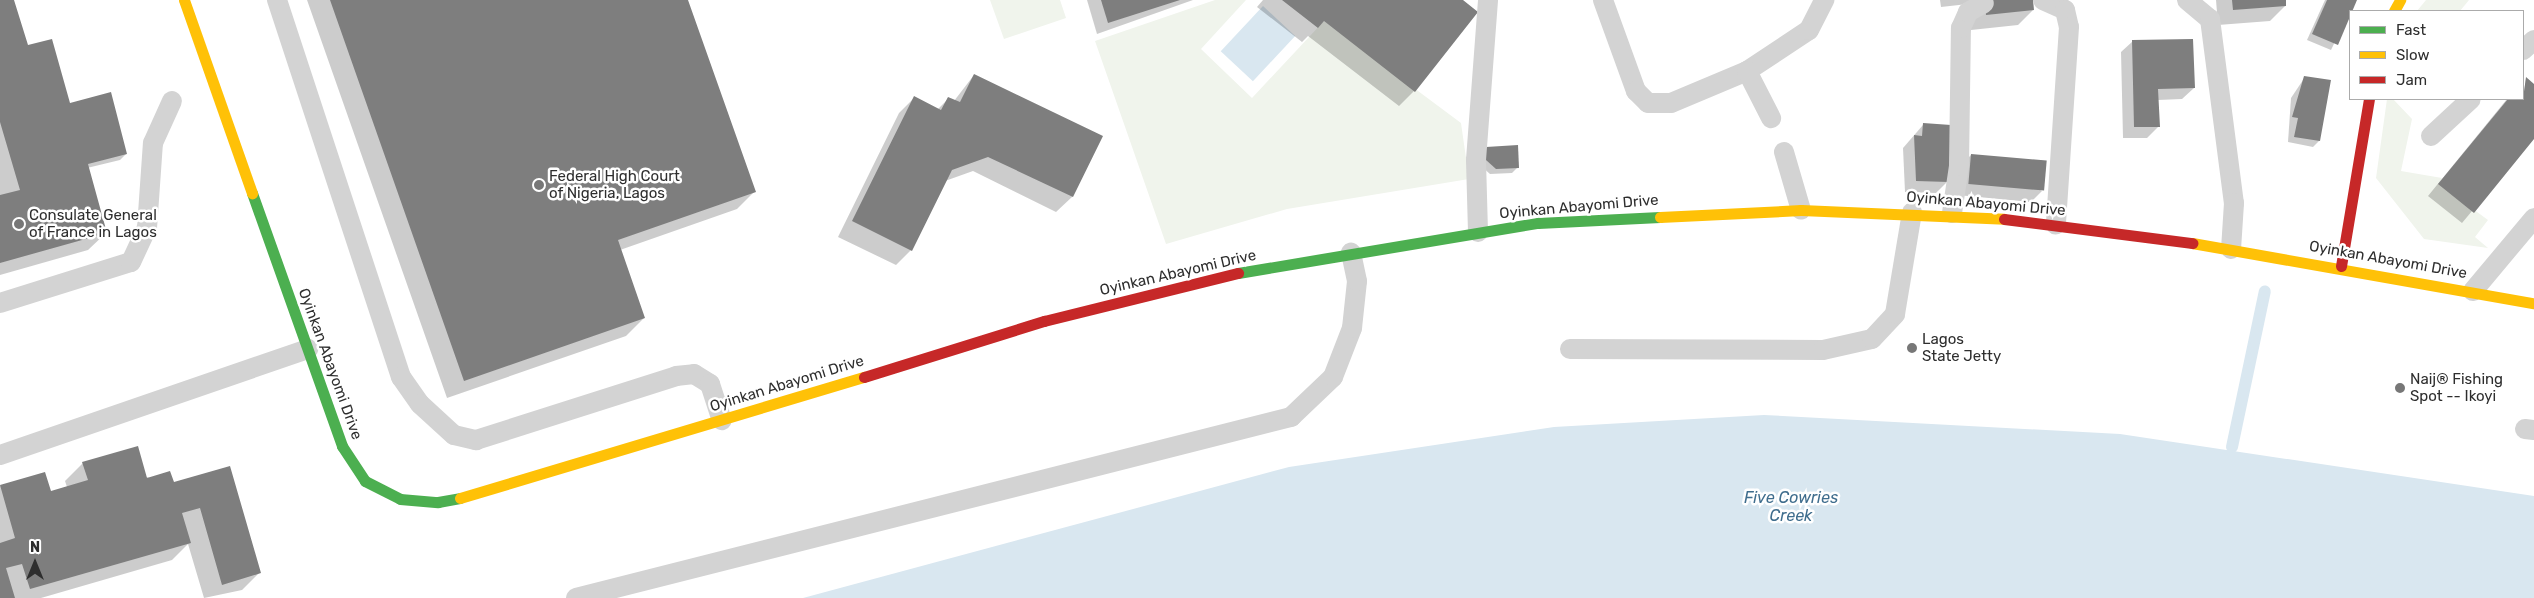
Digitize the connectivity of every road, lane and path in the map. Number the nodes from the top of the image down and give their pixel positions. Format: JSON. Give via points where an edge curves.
{"nodes":[{"id":1,"x":184,"y":0,"type":"edge"},
{"id":2,"x":277,"y":0,"type":"edge"},
{"id":3,"x":1488,"y":0,"type":"edge"},
{"id":4,"x":1603,"y":0,"type":"edge"},
{"id":5,"x":1824,"y":0,"type":"edge"},
{"id":6,"x":2043,"y":0,"type":"edge"},
{"id":7,"x":2187,"y":0,"type":"edge"},
{"id":8,"x":1984,"y":3,"type":"dead end"},
{"id":9,"x":2534,"y":40,"type":"edge"},
{"id":10,"x":2524,"y":49,"type":"edge"},
{"id":11,"x":1747,"y":71,"type":"junction"},
{"id":12,"x":2369,"y":100,"type":"edge"},
{"id":13,"x":2470,"y":100,"type":"edge"},
{"id":14,"x":172,"y":101,"type":"dead end"},
{"id":15,"x":1771,"y":118,"type":"dead end"},
{"id":16,"x":2431,"y":136,"type":"dead end"},
{"id":17,"x":1784,"y":152,"type":"dead end"},
{"id":18,"x":1800,"y":210,"type":"junction"},
{"id":19,"x":1912,"y":212,"type":"junction"},
{"id":20,"x":1952,"y":213,"type":"junction"},
{"id":21,"x":2534,"y":218,"type":"edge"},
{"id":22,"x":2056,"y":225,"type":"junction"},
{"id":23,"x":1478,"y":232,"type":"junction"},
{"id":24,"x":2231,"y":249,"type":"junction"},
{"id":25,"x":1351,"y":253,"type":"junction"},
{"id":26,"x":2342,"y":266,"type":"junction"},
{"id":27,"x":2473,"y":291,"type":"junction"},
{"id":28,"x":0,"y":303,"type":"edge"},
{"id":29,"x":2534,"y":303,"type":"edge"},
{"id":30,"x":308,"y":349,"type":"junction"},
{"id":31,"x":1570,"y":349,"type":"dead end"},
{"id":32,"x":722,"y":420,"type":"junction"},
{"id":33,"x":0,"y":455,"type":"edge"},
{"id":34,"x":576,"y":598,"type":"edge"}],
"edges":[{"from":1,"to":30,"type":"street","name":"Oyinkan Abayomi Drive"},
{"from":2,"to":32,"type":"lane","via":[[401,377],[420,404],[454,435],[476,440],[676,376],[694,374],[710,384]]},
{"from":3,"to":23,"type":"lane","via":[[1477,151]]},
{"from":4,"to":11,"type":"lane","via":[[1636,91],[1648,103],[1671,103]]},
{"from":5,"to":11,"type":"lane","via":[[1809,30]]},
{"from":6,"to":22,"type":"lane","via":[[2056,2],[2068,16]]},
{"from":7,"to":24,"type":"lane","via":[[2210,19],[2234,203]]},
{"from":8,"to":20,"type":"lane","via":[[1968,12],[1961,28],[1959,166]]},
{"from":9,"to":10,"type":"lane"},
{"from":11,"to":15,"type":"lane"},
{"from":12,"to":26,"type":"street"},
{"from":13,"to":16,"type":"lane"},
{"from":14,"to":28,"type":"lane","via":[[153,143],[148,228],[131,262]]},
{"from":17,"to":18,"type":"lane"},
{"from":18,"to":19,"type":"street","name":"Oyinkan Abayomi Drive"},
{"from":18,"to":23,"type":"street","name":"Oyinkan Abayomi Drive","via":[[1538,223]]},
{"from":19,"to":20,"type":"street","name":"Oyinkan Abayomi Drive"},
{"from":19,"to":31,"type":"lane","via":[[1895,314],[1872,338],[1823,350]]},
{"from":20,"to":22,"type":"street","name":"Oyinkan Abayomi Drive"},
{"from":21,"to":27,"type":"lane"},
{"from":22,"to":24,"type":"street","name":"Oyinkan Abayomi Drive"},
{"from":23,"to":25,"type":"street","name":"Oyinkan Abayomi Drive"},
{"from":24,"to":26,"type":"street","name":"Oyinkan Abayomi Drive"},
{"from":25,"to":32,"type":"street","name":"Oyinkan Abayomi Drive","via":[[1229,275],[1044,321]]},
{"from":25,"to":34,"type":"lane","via":[[1357,281],[1352,328],[1333,377],[1291,417]]},
{"from":26,"to":27,"type":"street","name":"Oyinkan Abayomi Drive"},
{"from":27,"to":29,"type":"street","name":"Oyinkan Abayomi Drive"},
{"from":30,"to":32,"type":"street","name":"Oyinkan Abayomi Drive","via":[[342,446],[365,481],[400,499],[438,502],[482,494]]},
{"from":30,"to":33,"type":"lane"}]}
